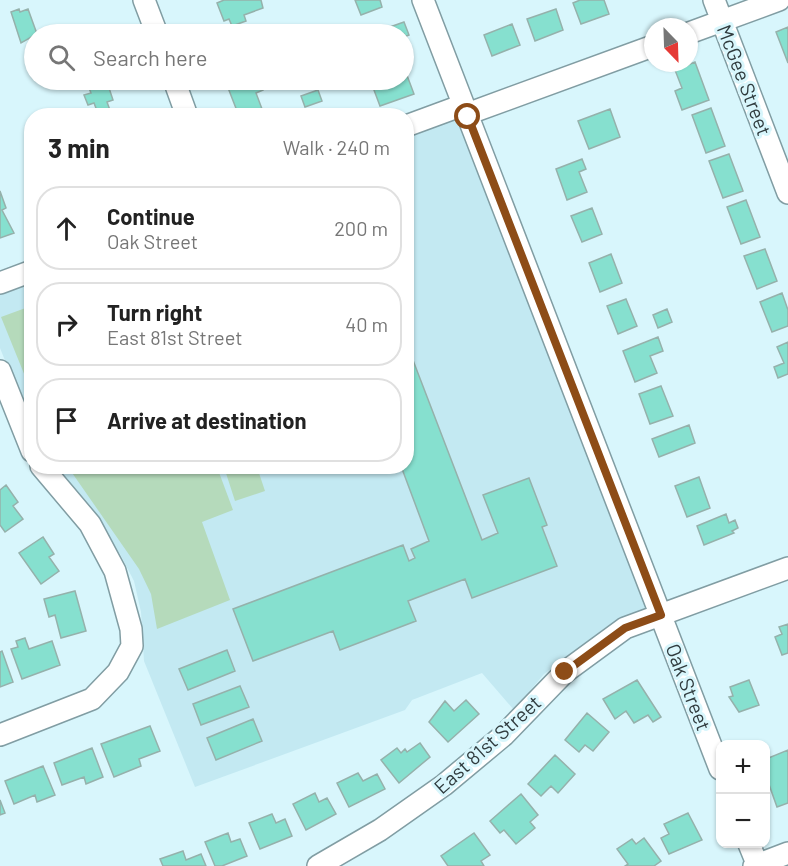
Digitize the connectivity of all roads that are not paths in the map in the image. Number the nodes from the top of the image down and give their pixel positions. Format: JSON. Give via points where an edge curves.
{"nodes":[{"id":1,"x":144,"y":0,"type":"edge"},
{"id":2,"x":423,"y":0,"type":"edge"},
{"id":3,"x":714,"y":0,"type":"edge"},
{"id":4,"x":779,"y":0,"type":"edge"},
{"id":5,"x":722,"y":21,"type":"junction"},
{"id":6,"x":153,"y":24,"type":"edge"},
{"id":7,"x":698,"y":30,"type":"edge"},
{"id":8,"x":644,"y":49,"type":"edge"},
{"id":9,"x":178,"y":90,"type":"edge"},
{"id":10,"x":184,"y":108,"type":"edge"},
{"id":11,"x":465,"y":110,"type":"junction"},
{"id":12,"x":414,"y":124,"type":"edge"},
{"id":13,"x":788,"y":193,"type":"edge"},
{"id":14,"x":24,"y":274,"type":"edge"},
{"id":15,"x":0,"y":283,"type":"edge"},
{"id":16,"x":0,"y":371,"type":"edge"},
{"id":17,"x":24,"y":431,"type":"edge"},
{"id":18,"x":48,"y":474,"type":"edge"},
{"id":19,"x":788,"y":568,"type":"edge"},
{"id":20,"x":661,"y":615,"type":"junction"},
{"id":21,"x":0,"y":735,"type":"edge"},
{"id":22,"x":716,"y":759,"type":"edge"},
{"id":23,"x":751,"y":848,"type":"edge"},
{"id":24,"x":788,"y":854,"type":"edge"},
{"id":25,"x":318,"y":866,"type":"edge"},
{"id":26,"x":757,"y":866,"type":"edge"}],
"edges":[{"from":1,"to":6,"type":"street"},
{"from":2,"to":11,"type":"street","name":"Oak Street"},
{"from":3,"to":5,"type":"street","name":"McGee Street"},
{"from":4,"to":5,"type":"street"},
{"from":5,"to":7,"type":"street"},
{"from":5,"to":13,"type":"street","name":"McGee Street"},
{"from":8,"to":11,"type":"street"},
{"from":9,"to":10,"type":"street"},
{"from":11,"to":12,"type":"street"},
{"from":11,"to":20,"type":"street","name":"Oak Street"},
{"from":14,"to":15,"type":"street"},
{"from":16,"to":17,"type":"street"},
{"from":18,"to":21,"type":"street","via":[[90,524],[115,571],[132,646],[118,672],[92,699]]},
{"from":19,"to":20,"type":"street","name":"East 81st Street"},
{"from":20,"to":22,"type":"street","name":"Oak Street"},
{"from":20,"to":25,"type":"street","name":"East 81st Street","via":[[625,628],[593,649],[504,735],[444,785],[380,830]]},
{"from":23,"to":26,"type":"street"},
{"from":24,"to":26,"type":"street"}]}
